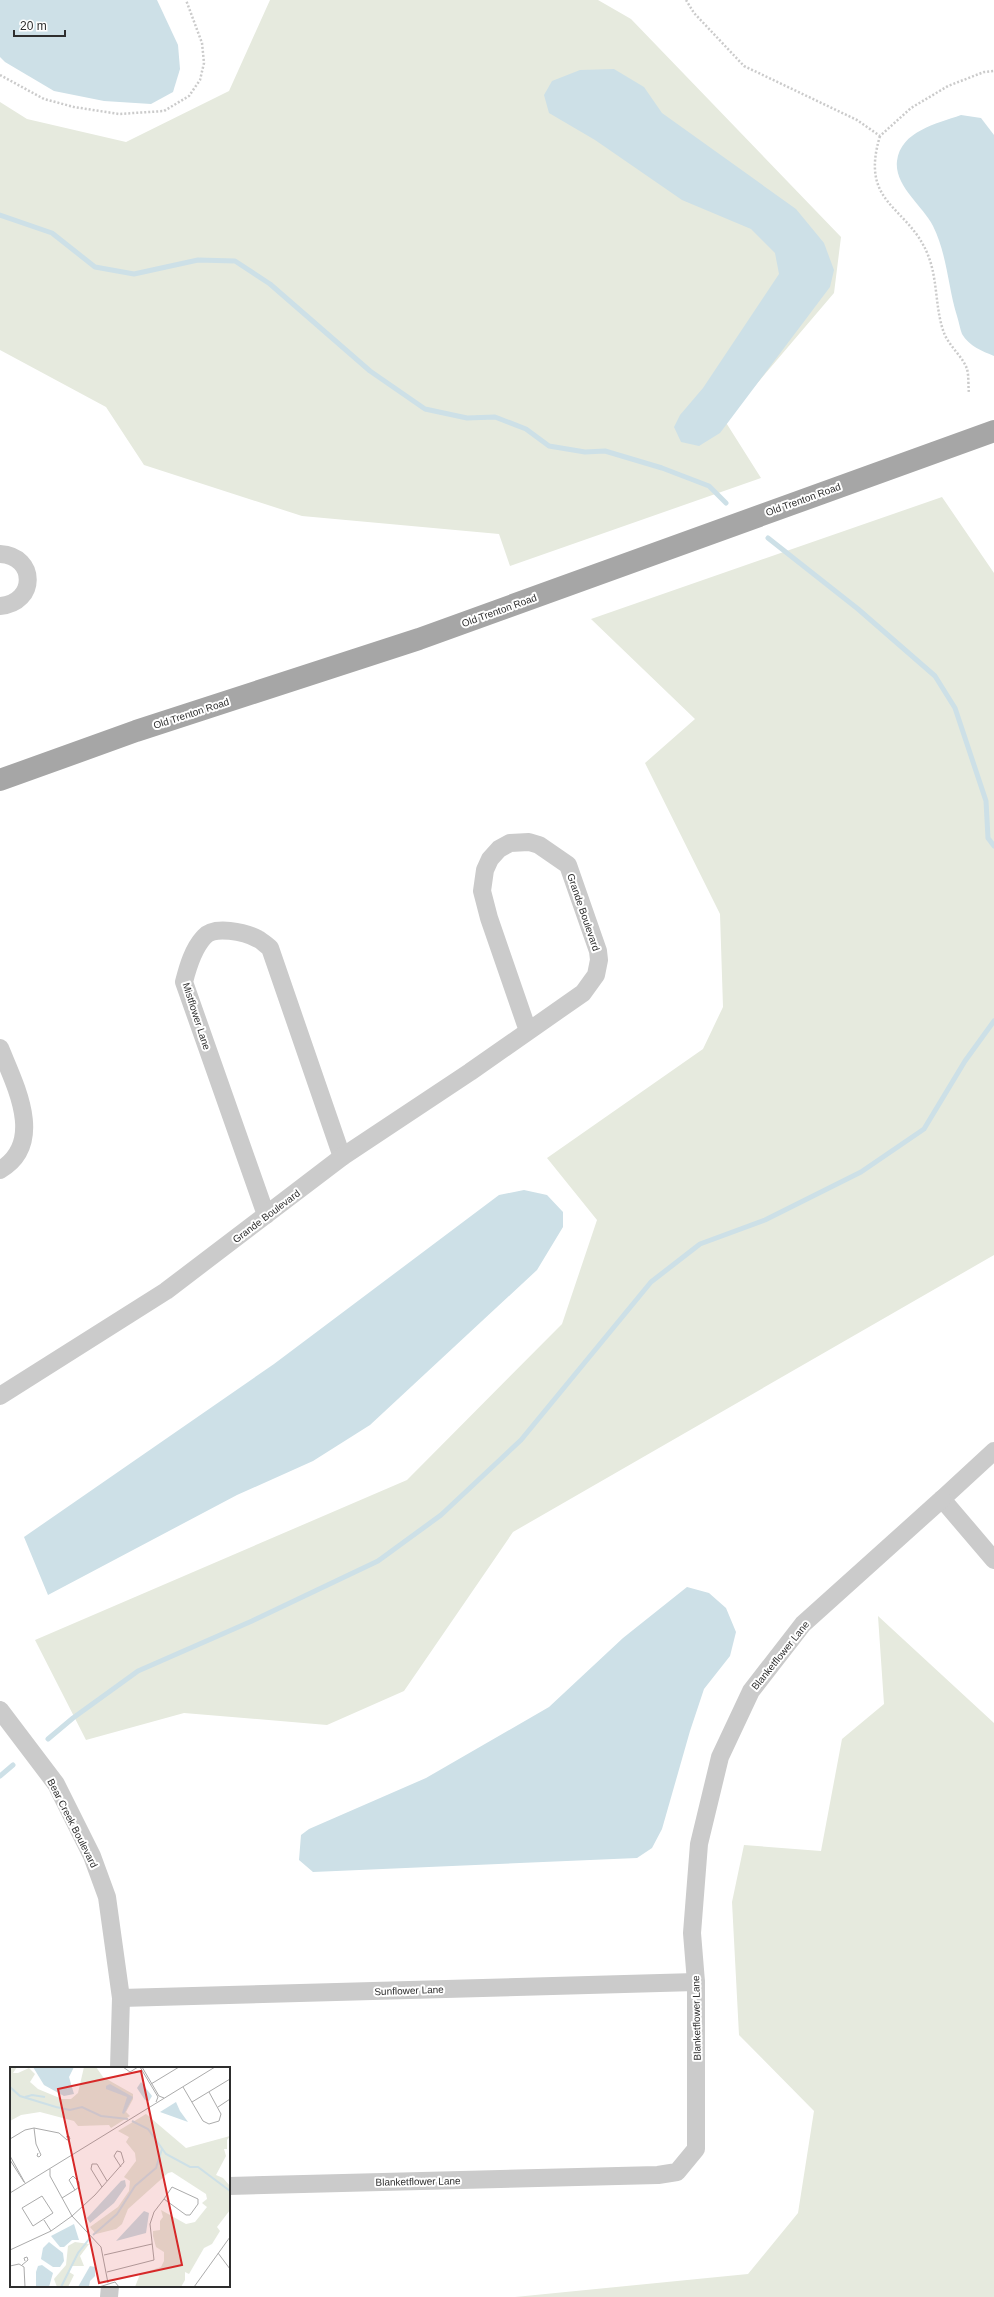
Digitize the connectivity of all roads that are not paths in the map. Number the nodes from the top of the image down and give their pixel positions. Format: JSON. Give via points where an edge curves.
{"nodes":[{"id":1,"x":994,"y":431,"type":"edge"},
{"id":2,"x":0,"y":554,"type":"edge"},
{"id":3,"x":0,"y":606,"type":"edge"},
{"id":4,"x":0,"y":780,"type":"edge"},
{"id":5,"x":528,"y":1032,"type":"junction"},
{"id":6,"x":0,"y":1048,"type":"edge"},
{"id":7,"x":342,"y":1158,"type":"junction"},
{"id":8,"x":0,"y":1170,"type":"edge"},
{"id":9,"x":266,"y":1215,"type":"junction"},
{"id":10,"x":0,"y":1396,"type":"edge"},
{"id":11,"x":994,"y":1451,"type":"edge"},
{"id":12,"x":942,"y":1499,"type":"junction"},
{"id":13,"x":994,"y":1560,"type":"edge"},
{"id":14,"x":0,"y":1710,"type":"edge"},
{"id":15,"x":696,"y":1982,"type":"junction"},
{"id":16,"x":121,"y":1998,"type":"junction"},
{"id":17,"x":119,"y":2067,"type":"edge"},
{"id":18,"x":230,"y":2186,"type":"edge"},
{"id":19,"x":110,"y":2287,"type":"edge"},
{"id":20,"x":109,"y":2297,"type":"edge"}],
"edges":[{"from":1,"to":4,"type":"main road","name":"Old Trenton Road","via":[[418,639],[136,731]]},
{"from":2,"to":3,"type":"street","via":[[17,559],[27,572],[28,580],[23,596],[12,604]]},
{"from":5,"to":5,"type":"street","name":"Grande Boulevard","via":[[583,993],[596,975],[599,960],[568,865],[539,844],[529,842],[510,843],[499,849],[485,870],[482,891]]},
{"from":5,"to":7,"type":"street","name":"Grande Boulevard"},
{"from":6,"to":8,"type":"street","via":[[23,1106],[24,1125],[16,1156]]},
{"from":7,"to":9,"type":"street","name":"Grande Boulevard"},
{"from":7,"to":9,"type":"street","name":"Mistflower Lane","via":[[270,948],[258,939],[241,934],[215,931],[204,935],[189,962],[184,982]]},
{"from":9,"to":10,"type":"street","name":"Grande Boulevard","via":[[166,1292]]},
{"from":11,"to":12,"type":"street","name":"Blanketflower Lane"},
{"from":12,"to":13,"type":"street"},
{"from":12,"to":15,"type":"street","name":"Blanketflower Lane","via":[[803,1624],[751,1691],[720,1756],[699,1844],[692,1933]]},
{"from":14,"to":16,"type":"street","name":"Bear Creek Boulevard","via":[[56,1784],[92,1856],[107,1897]]},
{"from":15,"to":16,"type":"street","name":"Sunflower Lane"},
{"from":15,"to":18,"type":"street","name":"Blanketflower Lane","via":[[696,2149],[677,2172],[658,2175]]},
{"from":16,"to":17,"type":"street","name":"Bear Creek Boulevard"},
{"from":19,"to":20,"type":"street"}]}
